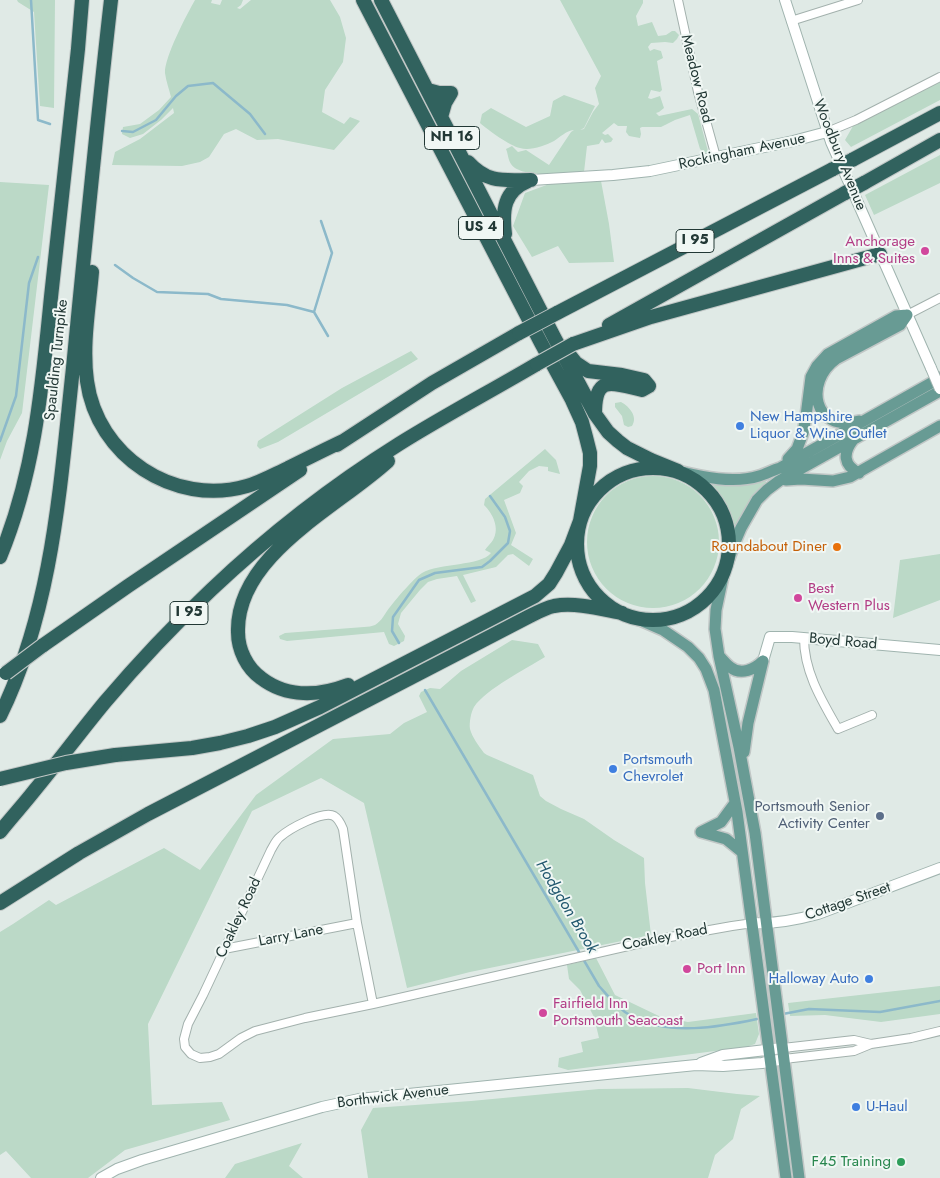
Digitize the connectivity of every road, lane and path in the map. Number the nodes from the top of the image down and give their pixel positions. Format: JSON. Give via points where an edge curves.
{"nodes":[{"id":1,"x":82,"y":0,"type":"edge"},
{"id":2,"x":357,"y":0,"type":"edge"},
{"id":3,"x":364,"y":0,"type":"edge"},
{"id":4,"x":381,"y":0,"type":"edge"},
{"id":5,"x":678,"y":0,"type":"edge"},
{"id":6,"x":785,"y":0,"type":"edge"},
{"id":7,"x":858,"y":0,"type":"edge"},
{"id":8,"x":111,"y":1,"type":"edge"},
{"id":9,"x":792,"y":21,"type":"junction"},
{"id":10,"x":104,"y":75,"type":"junction"},
{"id":11,"x":940,"y":77,"type":"edge"},
{"id":12,"x":428,"y":90,"type":"junction"},
{"id":13,"x":422,"y":113,"type":"junction"},
{"id":14,"x":940,"y":113,"type":"edge"},
{"id":15,"x":442,"y":117,"type":"junction"},
{"id":16,"x":827,"y":132,"type":"junction"},
{"id":17,"x":940,"y":140,"type":"edge"},
{"id":18,"x":459,"y":152,"type":"junction"},
{"id":19,"x":716,"y":157,"type":"junction"},
{"id":20,"x":531,"y":180,"type":"junction"},
{"id":21,"x":508,"y":247,"type":"junction"},
{"id":22,"x":880,"y":254,"type":"junction"},
{"id":23,"x":940,"y":298,"type":"edge"},
{"id":24,"x":907,"y":315,"type":"junction"},
{"id":25,"x":554,"y":337,"type":"junction"},
{"id":26,"x":573,"y":344,"type":"junction"},
{"id":27,"x":940,"y":378,"type":"edge"},
{"id":28,"x":940,"y":390,"type":"edge"},
{"id":29,"x":595,"y":414,"type":"junction"},
{"id":30,"x":872,"y":416,"type":"junction"},
{"id":31,"x":940,"y":426,"type":"edge"},
{"id":32,"x":415,"y":434,"type":"junction"},
{"id":33,"x":853,"y":439,"type":"junction"},
{"id":34,"x":342,"y":441,"type":"junction"},
{"id":35,"x":780,"y":468,"type":"junction"},
{"id":36,"x":678,"y":471,"type":"junction"},
{"id":37,"x":858,"y":473,"type":"junction"},
{"id":38,"x":780,"y":481,"type":"junction"},
{"id":39,"x":580,"y":521,"type":"junction"},
{"id":40,"x":0,"y":557,"type":"edge"},
{"id":41,"x":724,"y":572,"type":"junction"},
{"id":42,"x":626,"y":615,"type":"junction"},
{"id":43,"x":804,"y":638,"type":"junction"},
{"id":44,"x":940,"y":650,"type":"edge"},
{"id":45,"x":719,"y":656,"type":"junction"},
{"id":46,"x":764,"y":661,"type":"junction"},
{"id":47,"x":394,"y":669,"type":"junction"},
{"id":48,"x":3,"y":675,"type":"edge"},
{"id":49,"x":872,"y":715,"type":"dead end"},
{"id":50,"x":0,"y":716,"type":"edge"},
{"id":51,"x":743,"y":770,"type":"junction"},
{"id":52,"x":0,"y":779,"type":"edge"},
{"id":53,"x":735,"y":803,"type":"junction"},
{"id":54,"x":0,"y":832,"type":"edge"},
{"id":55,"x":742,"y":852,"type":"junction"},
{"id":56,"x":940,"y":868,"type":"edge"},
{"id":57,"x":0,"y":903,"type":"edge"},
{"id":58,"x":357,"y":923,"type":"junction"},
{"id":59,"x":752,"y":923,"type":"junction"},
{"id":60,"x":766,"y":924,"type":"junction"},
{"id":61,"x":224,"y":949,"type":"junction"},
{"id":62,"x":373,"y":1004,"type":"junction"},
{"id":63,"x":940,"y":1030,"type":"edge"},
{"id":64,"x":871,"y":1044,"type":"junction"},
{"id":65,"x":768,"y":1050,"type":"junction"},
{"id":66,"x":783,"y":1053,"type":"junction"},
{"id":67,"x":770,"y":1062,"type":"junction"},
{"id":68,"x":696,"y":1065,"type":"junction"},
{"id":69,"x":101,"y":1178,"type":"edge"},
{"id":70,"x":786,"y":1178,"type":"edge"},
{"id":71,"x":799,"y":1178,"type":"edge"}],
"edges":[{"from":1,"to":40,"type":"highway","name":"Spaulding Turnpike","via":[[36,432],[22,493]]},
{"from":2,"to":13,"type":"highway"},
{"from":3,"to":13,"type":"highway","number":"US 4"},
{"from":4,"to":12,"type":"highway","number":"NH 16"},
{"from":5,"to":19,"type":"street","name":"Meadow Road"},
{"from":6,"to":9,"type":"street","name":"Woodbury Avenue"},
{"from":7,"to":9,"type":"street"},
{"from":8,"to":10,"type":"highway","name":"Spaulding Turnpike"},
{"from":9,"to":16,"type":"street","name":"Woodbury Avenue"},
{"from":10,"to":34,"type":"highway","via":[[101,168],[86,354],[91,398],[107,434],[141,469],[177,486],[212,491],[259,482]]},
{"from":10,"to":50,"type":"highway","name":"Spaulding Turnpike","via":[[50,559],[30,638]]},
{"from":11,"to":16,"type":"street","name":"Rockingham Avenue"},
{"from":12,"to":15,"type":"highway","number":"NH 16"},
{"from":12,"to":15,"type":"highway","via":[[451,93]]},
{"from":13,"to":39,"type":"highway","number":"US 4","via":[[582,422],[591,460]]},
{"from":14,"to":34,"type":"highway","number":"I 95","bridge":true,"via":[[519,333],[432,383]]},
{"from":15,"to":18,"type":"highway","number":"NH 16"},
{"from":16,"to":19,"type":"street","name":"Rockingham Avenue"},
{"from":16,"to":22,"type":"street","name":"Woodbury Avenue"},
{"from":17,"to":26,"type":"highway","number":"I 95","bridge":true},
{"from":18,"to":20,"type":"highway","via":[[473,168],[488,178]]},
{"from":18,"to":21,"type":"highway","number":"NH 16"},
{"from":19,"to":20,"type":"street","name":"Rockingham Avenue","via":[[614,175]]},
{"from":20,"to":21,"type":"highway","via":[[518,186],[508,198],[504,226]]},
{"from":21,"to":25,"type":"highway","number":"NH 16"},
{"from":22,"to":24,"type":"street","name":"Woodbury Avenue"},
{"from":22,"to":26,"type":"highway","via":[[651,317]]},
{"from":23,"to":24,"type":"street"},
{"from":24,"to":28,"type":"street","name":"Woodbury Avenue","bridge":true},
{"from":24,"to":30,"type":"main road","via":[[900,325],[831,363],[818,383],[817,401],[828,418],[849,423]]},
{"from":24,"to":35,"type":"main road","via":[[896,316],[821,360],[811,376],[805,425],[797,449]]},
{"from":25,"to":29,"type":"highway","number":"NH 16"},
{"from":25,"to":29,"type":"highway","via":[[582,368],[644,380],[649,386],[642,390],[612,384],[602,386],[596,395]]},
{"from":26,"to":32,"type":"highway","number":"I 95","bridge":true},
{"from":27,"to":30,"type":"main road"},
{"from":28,"to":33,"type":"main road"},
{"from":29,"to":36,"type":"highway","number":"NH 16","via":[[608,432],[628,448]]},
{"from":30,"to":35,"type":"main road"},
{"from":31,"to":37,"type":"main road"},
{"from":32,"to":47,"type":"highway","via":[[383,465],[314,518],[268,559],[245,596],[238,626],[239,646],[253,671],[269,684],[289,692],[330,691]]},
{"from":32,"to":54,"type":"highway","number":"I 95","via":[[312,505],[211,590],[110,696]]},
{"from":33,"to":37,"type":"main road","via":[[847,449],[846,461]]},
{"from":33,"to":38,"type":"main road"},
{"from":34,"to":48,"type":"highway","number":"I 95","bridge":true},
{"from":35,"to":36,"type":"main road","via":[[758,477],[732,479]]},
{"from":36,"to":39,"type":"highway","via":[[652,467],[621,476],[598,492]]},
{"from":36,"to":41,"type":"highway","via":[[703,486],[724,517],[729,544]]},
{"from":37,"to":38,"type":"main road","via":[[833,482]]},
{"from":38,"to":41,"type":"main road","via":[[754,505]]},
{"from":39,"to":42,"type":"highway","via":[[577,546],[583,572],[598,596]]},
{"from":39,"to":47,"type":"highway","via":[[556,573],[540,592]]},
{"from":41,"to":42,"type":"highway","via":[[709,595],[677,616],[659,619]]},
{"from":41,"to":45,"type":"main road","via":[[715,620]]},
{"from":42,"to":53,"type":"main road","via":[[682,642],[706,669],[714,690]]},
{"from":42,"to":57,"type":"highway","via":[[566,605],[554,606],[528,617],[148,814]]},
{"from":43,"to":44,"type":"street","name":"Boyd Road"},
{"from":43,"to":46,"type":"street","name":"Boyd Road","via":[[770,637]]},
{"from":43,"to":49,"type":"street","via":[[810,674],[838,729]]},
{"from":45,"to":46,"type":"main road","via":[[730,667],[743,671]]},
{"from":45,"to":51,"type":"main road"},
{"from":46,"to":51,"type":"main road","via":[[748,723]]},
{"from":47,"to":52,"type":"highway","bridge":true,"via":[[301,716],[248,736],[192,748],[94,758]]},
{"from":51,"to":60,"type":"main road"},
{"from":53,"to":55,"type":"main road"},
{"from":53,"to":55,"type":"main road","via":[[721,822],[701,832],[726,839]]},
{"from":55,"to":59,"type":"main road"},
{"from":56,"to":60,"type":"street","name":"Cottage Street","via":[[818,914]]},
{"from":58,"to":61,"type":"street","name":"Larry Lane"},
{"from":58,"to":61,"type":"street","name":"Coakley Road","via":[[343,829],[334,816],[325,814],[285,833],[275,843]]},
{"from":58,"to":62,"type":"street","name":"Coakley Road"},
{"from":59,"to":60,"type":"street","name":"Cottage Street"},
{"from":59,"to":62,"type":"street","name":"Coakley Road","via":[[596,952]]},
{"from":59,"to":65,"type":"main road"},
{"from":60,"to":66,"type":"main road"},
{"from":61,"to":62,"type":"street","name":"Coakley Road","via":[[184,1039],[185,1047],[200,1058],[219,1054],[241,1038],[264,1028]]},
{"from":63,"to":64,"type":"street"},
{"from":64,"to":66,"type":"street","via":[[854,1051]]},
{"from":64,"to":66,"type":"street","via":[[854,1040]]},
{"from":65,"to":66,"type":"street","name":"Borthwick Avenue"},
{"from":65,"to":67,"type":"main road"},
{"from":65,"to":68,"type":"street","name":"Borthwick Avenue","via":[[723,1055]]},
{"from":66,"to":67,"type":"street","name":"Borthwick Avenue"},
{"from":66,"to":71,"type":"main road"},
{"from":67,"to":68,"type":"street","name":"Borthwick Avenue"},
{"from":67,"to":70,"type":"main road"},
{"from":68,"to":69,"type":"street","name":"Borthwick Avenue","via":[[347,1101],[142,1160]]}]}
